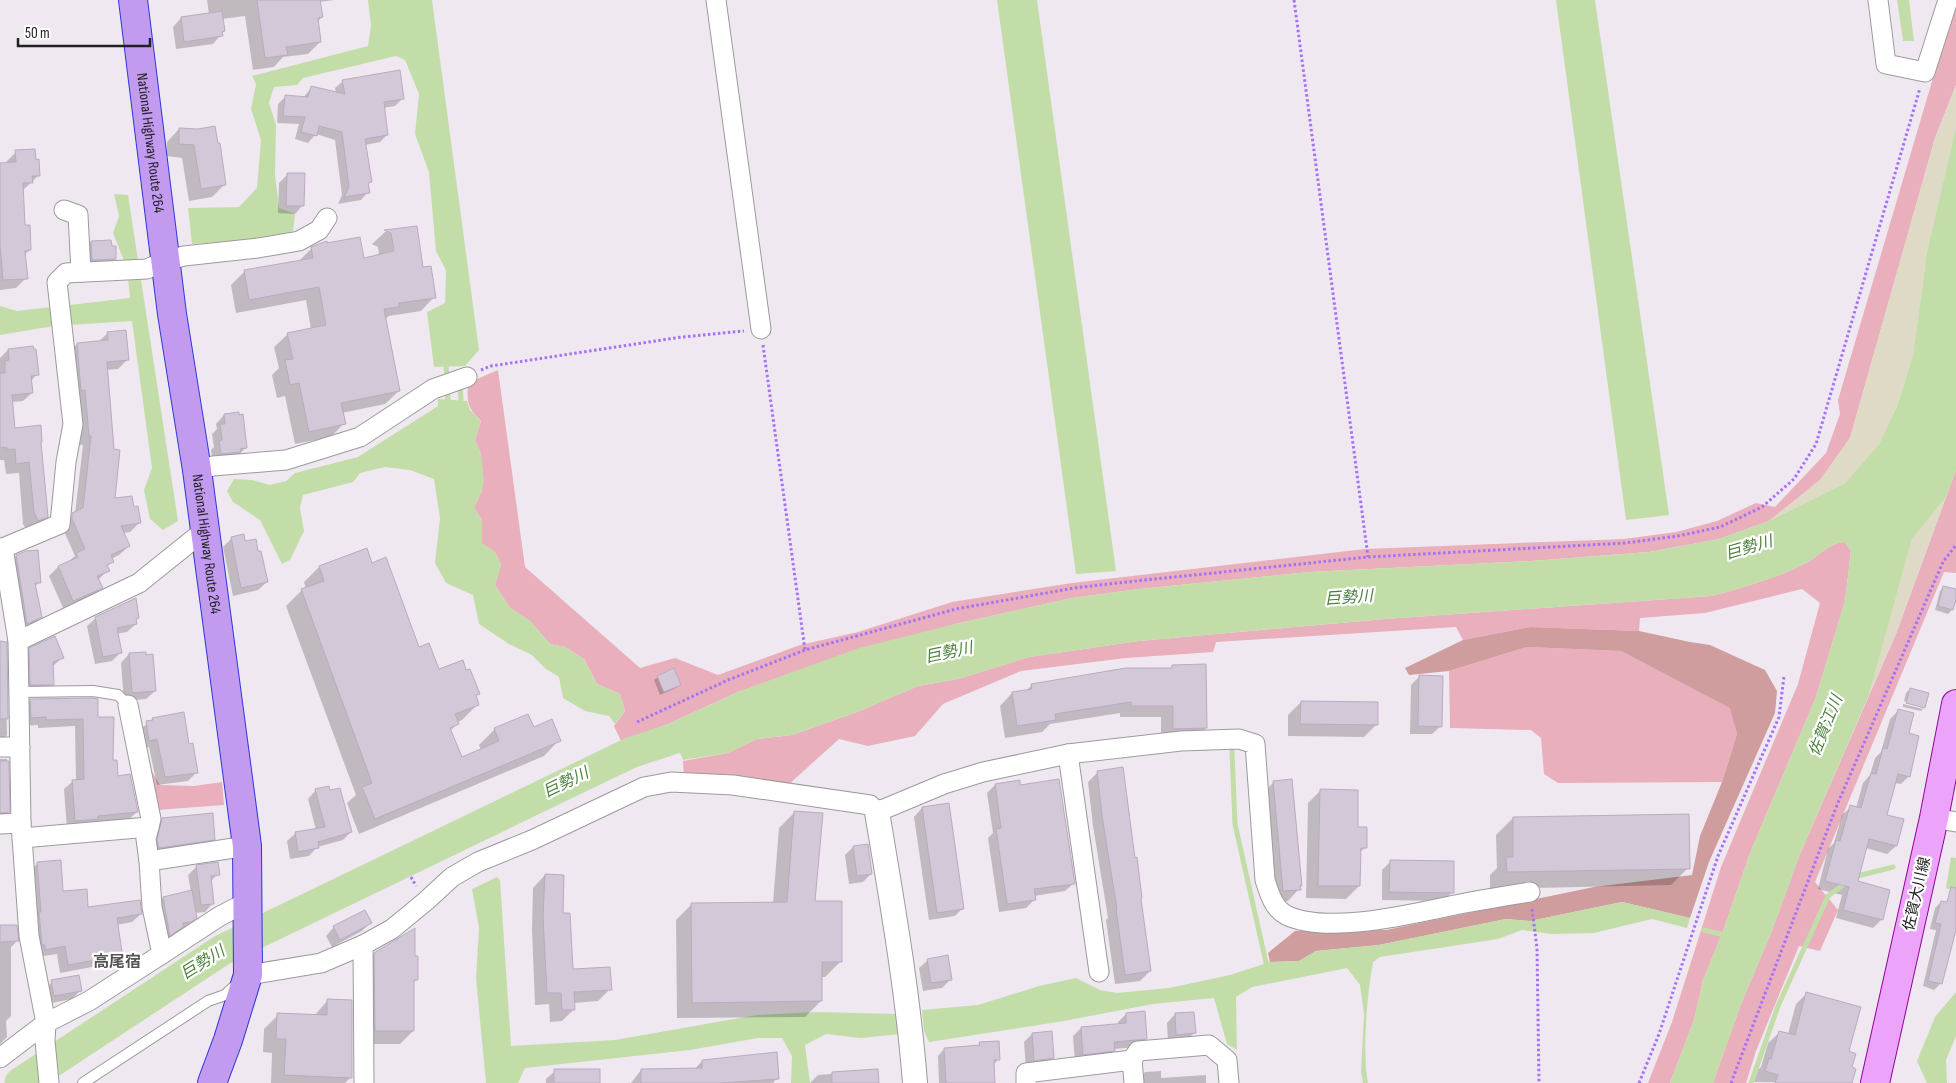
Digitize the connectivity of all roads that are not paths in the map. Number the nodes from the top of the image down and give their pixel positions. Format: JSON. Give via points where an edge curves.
{"nodes":[{"id":1,"x":133,"y":0,"type":"edge"},
{"id":2,"x":716,"y":0,"type":"edge"},
{"id":3,"x":1878,"y":0,"type":"edge"},
{"id":4,"x":1948,"y":0,"type":"edge"},
{"id":5,"x":64,"y":210,"type":"dead end"},
{"id":6,"x":327,"y":218,"type":"dead end"},
{"id":7,"x":156,"y":265,"type":"junction"},
{"id":8,"x":82,"y":272,"type":"junction"},
{"id":9,"x":761,"y":329,"type":"road end"},
{"id":10,"x":467,"y":377,"type":"road end"},
{"id":11,"x":198,"y":470,"type":"junction"},
{"id":12,"x":206,"y":530,"type":"junction"},
{"id":13,"x":1,"y":548,"type":"edge"},
{"id":14,"x":18,"y":640,"type":"junction"},
{"id":15,"x":19,"y":692,"type":"junction"},
{"id":16,"x":128,"y":704,"type":"joint"},
{"id":17,"x":1956,"y":704,"type":"edge"},
{"id":18,"x":20,"y":746,"type":"junction"},
{"id":19,"x":0,"y":747,"type":"edge"},
{"id":20,"x":1068,"y":754,"type":"junction"},
{"id":21,"x":877,"y":812,"type":"junction"},
{"id":22,"x":1945,"y":820,"type":"edge"},
{"id":23,"x":0,"y":824,"type":"edge"},
{"id":24,"x":149,"y":827,"type":"junction"},
{"id":25,"x":22,"y":830,"type":"junction"},
{"id":26,"x":248,"y":846,"type":"junction"},
{"id":27,"x":149,"y":861,"type":"junction"},
{"id":28,"x":1530,"y":892,"type":"dead end"},
{"id":29,"x":249,"y":908,"type":"junction"},
{"id":30,"x":364,"y":945,"type":"junction"},
{"id":31,"x":162,"y":954,"type":"junction"},
{"id":32,"x":248,"y":970,"type":"junction"},
{"id":33,"x":1099,"y":972,"type":"dead end"},
{"id":34,"x":46,"y":1032,"type":"junction"},
{"id":35,"x":0,"y":1058,"type":"edge"},
{"id":36,"x":1132,"y":1060,"type":"junction"},
{"id":37,"x":49,"y":1083,"type":"edge"},
{"id":38,"x":83,"y":1083,"type":"edge"},
{"id":39,"x":212,"y":1083,"type":"edge"},
{"id":40,"x":364,"y":1083,"type":"edge"},
{"id":41,"x":915,"y":1083,"type":"edge"},
{"id":42,"x":1026,"y":1083,"type":"edge"},
{"id":43,"x":1134,"y":1083,"type":"edge"},
{"id":44,"x":1229,"y":1083,"type":"edge"},
{"id":45,"x":1875,"y":1083,"type":"edge"}],
"edges":[{"from":1,"to":7,"type":"highway","name":"National Highway Route 264"},
{"from":2,"to":9,"type":"street"},
{"from":3,"to":4,"type":"street","via":[[1886,64],[1925,72]]},
{"from":5,"to":8,"type":"street","via":[[78,215]]},
{"from":6,"to":7,"type":"street","via":[[319,230],[299,241],[184,256]]},
{"from":7,"to":8,"type":"street"},
{"from":7,"to":11,"type":"highway","name":"National Highway Route 264","via":[[172,314]]},
{"from":8,"to":13,"type":"street","via":[[66,273],[57,282],[73,424],[60,524]]},
{"from":10,"to":11,"type":"street","via":[[433,389],[360,437],[286,460]]},
{"from":11,"to":12,"type":"highway","name":"National Highway Route 264"},
{"from":12,"to":14,"type":"street","via":[[139,583]]},
{"from":12,"to":26,"type":"highway","name":"National Highway Route 264"},
{"from":13,"to":14,"type":"street"},
{"from":14,"to":15,"type":"street"},
{"from":15,"to":16,"type":"lane","via":[[93,691],[118,695]]},
{"from":15,"to":18,"type":"street"},
{"from":16,"to":24,"type":"street","via":[[151,819]]},
{"from":17,"to":22,"type":"main road","name":"佐賀大川線"},
{"from":18,"to":19,"type":"street"},
{"from":18,"to":25,"type":"street"},
{"from":20,"to":21,"type":"street","via":[[983,772],[944,784]]},
{"from":20,"to":28,"type":"street","via":[[1182,741],[1239,739],[1255,744],[1265,880],[1272,899],[1284,914],[1305,922],[1379,920]]},
{"from":20,"to":33,"type":"street"},
{"from":21,"to":30,"type":"street","via":[[870,804],[732,785],[671,782],[644,787],[469,867],[452,877],[392,929]]},
{"from":21,"to":41,"type":"street","via":[[909,1011]]},
{"from":22,"to":45,"type":"main road","name":"佐賀大川線"},
{"from":23,"to":25,"type":"street"},
{"from":24,"to":25,"type":"street"},
{"from":24,"to":27,"type":"street","via":[[146,839]]},
{"from":25,"to":34,"type":"street","via":[[29,936]]},
{"from":26,"to":27,"type":"street"},
{"from":26,"to":29,"type":"highway","name":"National Highway Route 264"},
{"from":27,"to":31,"type":"street","via":[[152,907]]},
{"from":29,"to":31,"type":"street","via":[[220,916]]},
{"from":29,"to":32,"type":"highway","name":"National Highway Route 264"},
{"from":30,"to":32,"type":"street","via":[[321,963]]},
{"from":30,"to":40,"type":"street"},
{"from":31,"to":34,"type":"street"},
{"from":32,"to":38,"type":"lane","via":[[225,995],[208,1001]]},
{"from":32,"to":39,"type":"highway","name":"National Highway Route 264"},
{"from":34,"to":35,"type":"street"},
{"from":34,"to":37,"type":"street"},
{"from":36,"to":42,"type":"street","via":[[1026,1073]]},
{"from":36,"to":43,"type":"street"},
{"from":36,"to":44,"type":"street","via":[[1138,1051],[1209,1045],[1227,1060]]}]}
